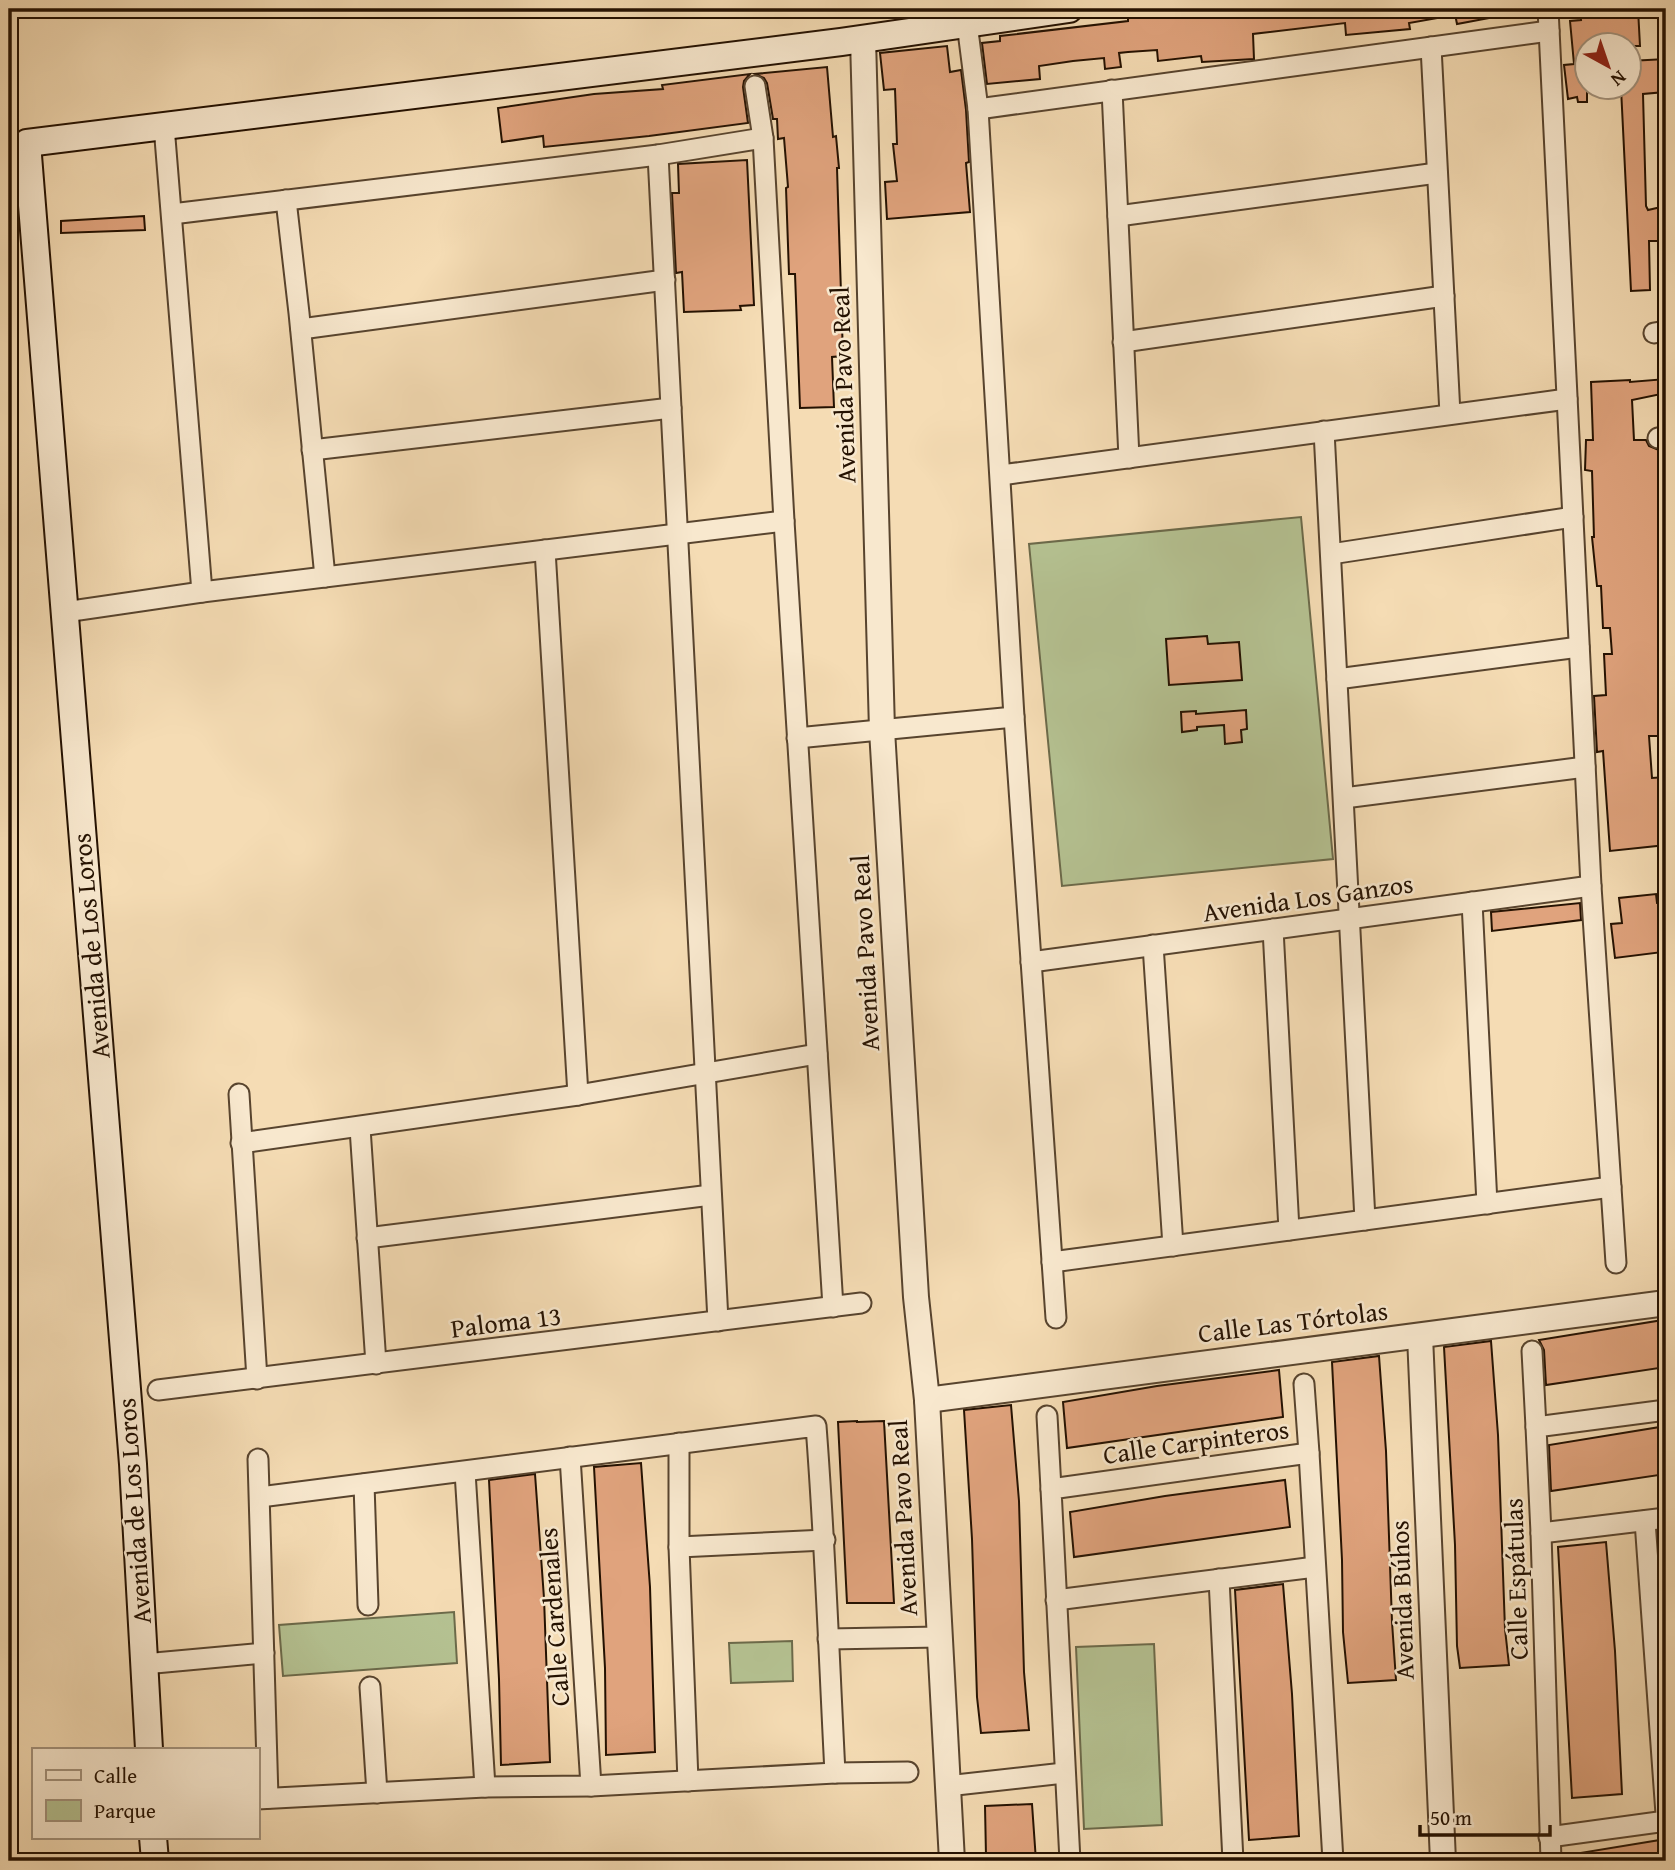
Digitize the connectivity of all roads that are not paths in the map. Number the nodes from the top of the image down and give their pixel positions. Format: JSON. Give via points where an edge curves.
{"nodes":[{"id":1,"x":1069,"y":9,"type":"edge"},
{"id":2,"x":1548,"y":9,"type":"edge"},
{"id":3,"x":968,"y":32,"type":"dead end"},
{"id":4,"x":1549,"y":32,"type":"junction"},
{"id":5,"x":863,"y":39,"type":"junction"},
{"id":6,"x":1431,"y":47,"type":"junction"},
{"id":7,"x":755,"y":86,"type":"dead end"},
{"id":8,"x":1112,"y":90,"type":"junction"},
{"id":9,"x":978,"y":108,"type":"junction"},
{"id":10,"x":164,"y":126,"type":"junction"},
{"id":11,"x":764,"y":138,"type":"junction"},
{"id":12,"x":658,"y":155,"type":"junction"},
{"id":13,"x":1437,"y":173,"type":"junction"},
{"id":14,"x":19,"y":181,"type":"edge"},
{"id":15,"x":286,"y":200,"type":"junction"},
{"id":16,"x":172,"y":214,"type":"junction"},
{"id":17,"x":1118,"y":216,"type":"junction"},
{"id":18,"x":664,"y":280,"type":"junction"},
{"id":19,"x":1444,"y":296,"type":"junction"},
{"id":20,"x":301,"y":330,"type":"junction"},
{"id":21,"x":1123,"y":342,"type":"junction"},
{"id":22,"x":1567,"y":399,"type":"junction"},
{"id":23,"x":671,"y":408,"type":"junction"},
{"id":24,"x":1450,"y":414,"type":"junction"},
{"id":25,"x":1324,"y":431,"type":"junction"},
{"id":26,"x":313,"y":450,"type":"junction"},
{"id":27,"x":1129,"y":458,"type":"junction"},
{"id":28,"x":1001,"y":475,"type":"junction"},
{"id":29,"x":1573,"y":517,"type":"junction"},
{"id":30,"x":784,"y":521,"type":"junction"},
{"id":31,"x":676,"y":532,"type":"junction"},
{"id":32,"x":545,"y":550,"type":"junction"},
{"id":33,"x":1331,"y":554,"type":"junction"},
{"id":34,"x":325,"y":577,"type":"junction"},
{"id":35,"x":202,"y":592,"type":"junction"},
{"id":36,"x":65,"y":612,"type":"junction"},
{"id":37,"x":1579,"y":647,"type":"junction"},
{"id":38,"x":1337,"y":679,"type":"junction"},
{"id":39,"x":1014,"y":717,"type":"junction"},
{"id":40,"x":882,"y":730,"type":"junction"},
{"id":41,"x":797,"y":738,"type":"junction"},
{"id":42,"x":1585,"y":767,"type":"junction"},
{"id":43,"x":1343,"y":798,"type":"junction"},
{"id":44,"x":1591,"y":886,"type":"junction"},
{"id":45,"x":1472,"y":902,"type":"junction"},
{"id":46,"x":1350,"y":918,"type":"junction"},
{"id":47,"x":1273,"y":929,"type":"junction"},
{"id":48,"x":1153,"y":945,"type":"junction"},
{"id":49,"x":1031,"y":962,"type":"junction"},
{"id":50,"x":817,"y":1054,"type":"junction"},
{"id":51,"x":705,"y":1074,"type":"junction"},
{"id":52,"x":239,"y":1094,"type":"dead end"},
{"id":53,"x":578,"y":1096,"type":"junction"},
{"id":54,"x":359,"y":1128,"type":"junction"},
{"id":55,"x":241,"y":1143,"type":"junction"},
{"id":56,"x":1611,"y":1187,"type":"junction"},
{"id":57,"x":711,"y":1195,"type":"junction"},
{"id":58,"x":1487,"y":1204,"type":"junction"},
{"id":59,"x":1365,"y":1220,"type":"junction"},
{"id":60,"x":1289,"y":1230,"type":"junction"},
{"id":61,"x":367,"y":1238,"type":"junction"},
{"id":62,"x":1172,"y":1246,"type":"junction"},
{"id":63,"x":1052,"y":1262,"type":"junction"},
{"id":64,"x":1616,"y":1263,"type":"dead end"},
{"id":65,"x":861,"y":1303,"type":"dead end"},
{"id":66,"x":1666,"y":1303,"type":"edge"},
{"id":67,"x":833,"y":1307,"type":"junction"},
{"id":68,"x":1056,"y":1318,"type":"dead end"},
{"id":69,"x":718,"y":1321,"type":"junction"},
{"id":70,"x":1420,"y":1336,"type":"junction"},
{"id":71,"x":1532,"y":1351,"type":"dead end"},
{"id":72,"x":376,"y":1364,"type":"junction"},
{"id":73,"x":257,"y":1379,"type":"junction"},
{"id":74,"x":1304,"y":1384,"type":"dead end"},
{"id":75,"x":158,"y":1391,"type":"dead end"},
{"id":76,"x":927,"y":1399,"type":"junction"},
{"id":77,"x":1666,"y":1410,"type":"edge"},
{"id":78,"x":1047,"y":1416,"type":"dead end"},
{"id":79,"x":1535,"y":1427,"type":"junction"},
{"id":80,"x":679,"y":1443,"type":"junction"},
{"id":81,"x":1309,"y":1453,"type":"junction"},
{"id":82,"x":570,"y":1457,"type":"junction"},
{"id":83,"x":258,"y":1459,"type":"dead end"},
{"id":84,"x":465,"y":1472,"type":"junction"},
{"id":85,"x":364,"y":1484,"type":"junction"},
{"id":86,"x":1051,"y":1489,"type":"junction"},
{"id":87,"x":260,"y":1497,"type":"junction"},
{"id":88,"x":1666,"y":1518,"type":"edge"},
{"id":89,"x":1645,"y":1521,"type":"junction"},
{"id":90,"x":1541,"y":1533,"type":"junction"},
{"id":91,"x":825,"y":1540,"type":"junction"},
{"id":92,"x":678,"y":1547,"type":"junction"},
{"id":93,"x":1315,"y":1567,"type":"junction"},
{"id":94,"x":1219,"y":1579,"type":"junction"},
{"id":95,"x":1056,"y":1600,"type":"junction"},
{"id":96,"x":368,"y":1605,"type":"dead end"},
{"id":97,"x":1659,"y":1621,"type":"edge"},
{"id":98,"x":939,"y":1637,"type":"junction"},
{"id":99,"x":828,"y":1639,"type":"junction"},
{"id":100,"x":264,"y":1653,"type":"junction"},
{"id":101,"x":144,"y":1664,"type":"junction"},
{"id":102,"x":370,"y":1687,"type":"dead end"},
{"id":103,"x":149,"y":1748,"type":"edge"},
{"id":104,"x":908,"y":1772,"type":"dead end"},
{"id":105,"x":835,"y":1773,"type":"junction"},
{"id":106,"x":1064,"y":1773,"type":"junction"},
{"id":107,"x":688,"y":1781,"type":"junction"},
{"id":108,"x":591,"y":1786,"type":"junction"},
{"id":109,"x":947,"y":1786,"type":"junction"},
{"id":110,"x":485,"y":1787,"type":"junction"},
{"id":111,"x":377,"y":1793,"type":"junction"},
{"id":112,"x":263,"y":1799,"type":"edge"},
{"id":113,"x":1666,"y":1814,"type":"edge"},
{"id":114,"x":1666,"y":1821,"type":"edge"},
{"id":115,"x":1549,"y":1837,"type":"junction"},
{"id":116,"x":153,"y":1839,"type":"edge"},
{"id":117,"x":155,"y":1861,"type":"edge"},
{"id":118,"x":951,"y":1861,"type":"edge"},
{"id":119,"x":1070,"y":1861,"type":"edge"},
{"id":120,"x":1233,"y":1861,"type":"edge"},
{"id":121,"x":1333,"y":1861,"type":"edge"},
{"id":122,"x":1443,"y":1861,"type":"edge"},
{"id":123,"x":1550,"y":1861,"type":"edge"}],
"edges":[{"from":1,"to":5,"type":"main road"},
{"from":2,"to":4,"type":"street"},
{"from":3,"to":9,"type":"street"},
{"from":4,"to":6,"type":"street"},
{"from":4,"to":22,"type":"street"},
{"from":5,"to":10,"type":"main road"},
{"from":5,"to":40,"type":"street","name":"Avenida Pavo Real"},
{"from":6,"to":8,"type":"street"},
{"from":6,"to":13,"type":"street"},
{"from":7,"to":11,"type":"street"},
{"from":8,"to":9,"type":"street"},
{"from":8,"to":17,"type":"street"},
{"from":9,"to":28,"type":"street"},
{"from":10,"to":14,"type":"main road","name":"Avenida de Los Loros","via":[[27,143]]},
{"from":10,"to":16,"type":"street"},
{"from":11,"to":12,"type":"street"},
{"from":11,"to":30,"type":"street"},
{"from":12,"to":15,"type":"street"},
{"from":12,"to":18,"type":"street"},
{"from":13,"to":17,"type":"street"},
{"from":13,"to":19,"type":"street"},
{"from":14,"to":36,"type":"main road","name":"Avenida de Los Loros"},
{"from":15,"to":16,"type":"street"},
{"from":15,"to":20,"type":"street"},
{"from":16,"to":35,"type":"street"},
{"from":17,"to":21,"type":"street"},
{"from":18,"to":20,"type":"street"},
{"from":18,"to":23,"type":"street"},
{"from":19,"to":21,"type":"street"},
{"from":19,"to":24,"type":"street"},
{"from":20,"to":26,"type":"street"},
{"from":21,"to":27,"type":"street"},
{"from":22,"to":24,"type":"street"},
{"from":22,"to":29,"type":"street"},
{"from":23,"to":26,"type":"street"},
{"from":23,"to":31,"type":"street"},
{"from":24,"to":25,"type":"street"},
{"from":25,"to":27,"type":"street"},
{"from":25,"to":33,"type":"street"},
{"from":26,"to":34,"type":"street"},
{"from":27,"to":28,"type":"street"},
{"from":28,"to":39,"type":"street"},
{"from":29,"to":33,"type":"street"},
{"from":29,"to":37,"type":"street"},
{"from":30,"to":31,"type":"street"},
{"from":30,"to":41,"type":"street"},
{"from":31,"to":32,"type":"street"},
{"from":31,"to":51,"type":"street"},
{"from":32,"to":34,"type":"street"},
{"from":32,"to":53,"type":"street"},
{"from":33,"to":38,"type":"street"},
{"from":34,"to":35,"type":"street"},
{"from":35,"to":36,"type":"street"},
{"from":36,"to":101,"type":"main road","name":"Avenida de Los Loros"},
{"from":37,"to":38,"type":"street"},
{"from":37,"to":42,"type":"street"},
{"from":38,"to":43,"type":"street"},
{"from":39,"to":40,"type":"street"},
{"from":39,"to":49,"type":"street"},
{"from":40,"to":41,"type":"street"},
{"from":40,"to":76,"type":"street","name":"Avenida Pavo Real","via":[[916,1297]]},
{"from":41,"to":50,"type":"street"},
{"from":42,"to":43,"type":"street"},
{"from":42,"to":44,"type":"street"},
{"from":43,"to":46,"type":"street"},
{"from":44,"to":45,"type":"street","name":"Avenida Los Ganzos"},
{"from":44,"to":56,"type":"street"},
{"from":45,"to":46,"type":"street","name":"Avenida Los Ganzos"},
{"from":45,"to":58,"type":"street"},
{"from":46,"to":47,"type":"street","name":"Avenida Los Ganzos"},
{"from":46,"to":59,"type":"street"},
{"from":47,"to":48,"type":"street","name":"Avenida Los Ganzos"},
{"from":47,"to":60,"type":"street"},
{"from":48,"to":49,"type":"street","name":"Avenida Los Ganzos"},
{"from":48,"to":62,"type":"street"},
{"from":49,"to":63,"type":"street"},
{"from":50,"to":51,"type":"street"},
{"from":50,"to":67,"type":"street"},
{"from":51,"to":53,"type":"street"},
{"from":51,"to":57,"type":"street"},
{"from":52,"to":55,"type":"street"},
{"from":53,"to":54,"type":"street"},
{"from":54,"to":55,"type":"street"},
{"from":54,"to":61,"type":"street"},
{"from":55,"to":73,"type":"street"},
{"from":56,"to":58,"type":"street"},
{"from":56,"to":64,"type":"street"},
{"from":57,"to":61,"type":"street"},
{"from":57,"to":69,"type":"street"},
{"from":58,"to":59,"type":"street"},
{"from":59,"to":60,"type":"street"},
{"from":60,"to":62,"type":"street"},
{"from":61,"to":72,"type":"street"},
{"from":62,"to":63,"type":"street"},
{"from":63,"to":68,"type":"street"},
{"from":65,"to":67,"type":"street","name":"Paloma 13"},
{"from":66,"to":70,"type":"street","name":"Calle Las Tórtolas"},
{"from":67,"to":69,"type":"street","name":"Paloma 13"},
{"from":69,"to":72,"type":"street","name":"Paloma 13"},
{"from":70,"to":76,"type":"street","name":"Calle Las Tórtolas"},
{"from":70,"to":122,"type":"street","name":"Avenida Búhos"},
{"from":71,"to":79,"type":"street","name":"Calle Espátulas"},
{"from":72,"to":73,"type":"street","name":"Paloma 13"},
{"from":73,"to":75,"type":"street","name":"Paloma 13"},
{"from":74,"to":81,"type":"street"},
{"from":76,"to":98,"type":"street","name":"Avenida Pavo Real"},
{"from":77,"to":79,"type":"street"},
{"from":78,"to":86,"type":"street"},
{"from":79,"to":90,"type":"street","name":"Calle Espátulas"},
{"from":80,"to":82,"type":"street"},
{"from":80,"to":91,"type":"street","via":[[816,1426]]},
{"from":80,"to":92,"type":"street"},
{"from":81,"to":86,"type":"street","name":"Calle Carpinteros"},
{"from":81,"to":93,"type":"street","name":"Calle Carpinteros"},
{"from":82,"to":84,"type":"street"},
{"from":82,"to":108,"type":"street","name":"Calle Cardenales"},
{"from":83,"to":87,"type":"street"},
{"from":84,"to":85,"type":"street"},
{"from":84,"to":110,"type":"street"},
{"from":85,"to":87,"type":"street"},
{"from":85,"to":96,"type":"street"},
{"from":86,"to":95,"type":"street"},
{"from":87,"to":100,"type":"street"},
{"from":88,"to":89,"type":"street"},
{"from":89,"to":90,"type":"street"},
{"from":89,"to":97,"type":"street"},
{"from":90,"to":115,"type":"street","name":"Calle Espátulas"},
{"from":91,"to":92,"type":"street"},
{"from":91,"to":99,"type":"street"},
{"from":92,"to":107,"type":"street"},
{"from":93,"to":94,"type":"street"},
{"from":93,"to":121,"type":"street","name":"Calle Carpinteros"},
{"from":94,"to":95,"type":"street"},
{"from":94,"to":120,"type":"street"},
{"from":95,"to":106,"type":"street"},
{"from":97,"to":113,"type":"street"},
{"from":98,"to":99,"type":"street"},
{"from":98,"to":109,"type":"street","name":"Avenida Pavo Real"},
{"from":99,"to":105,"type":"street"},
{"from":100,"to":101,"type":"street"},
{"from":100,"to":112,"type":"street"},
{"from":101,"to":103,"type":"main road","name":"Avenida de Los Loros"},
{"from":102,"to":111,"type":"street"},
{"from":104,"to":105,"type":"street"},
{"from":105,"to":107,"type":"street"},
{"from":106,"to":109,"type":"street"},
{"from":106,"to":119,"type":"street"},
{"from":107,"to":108,"type":"street"},
{"from":108,"to":110,"type":"street"},
{"from":109,"to":118,"type":"street","name":"Avenida Pavo Real"},
{"from":110,"to":111,"type":"street"},
{"from":111,"to":112,"type":"street"},
{"from":114,"to":115,"type":"street"},
{"from":115,"to":123,"type":"street","name":"Calle Espátulas"},
{"from":116,"to":117,"type":"main road"}]}
